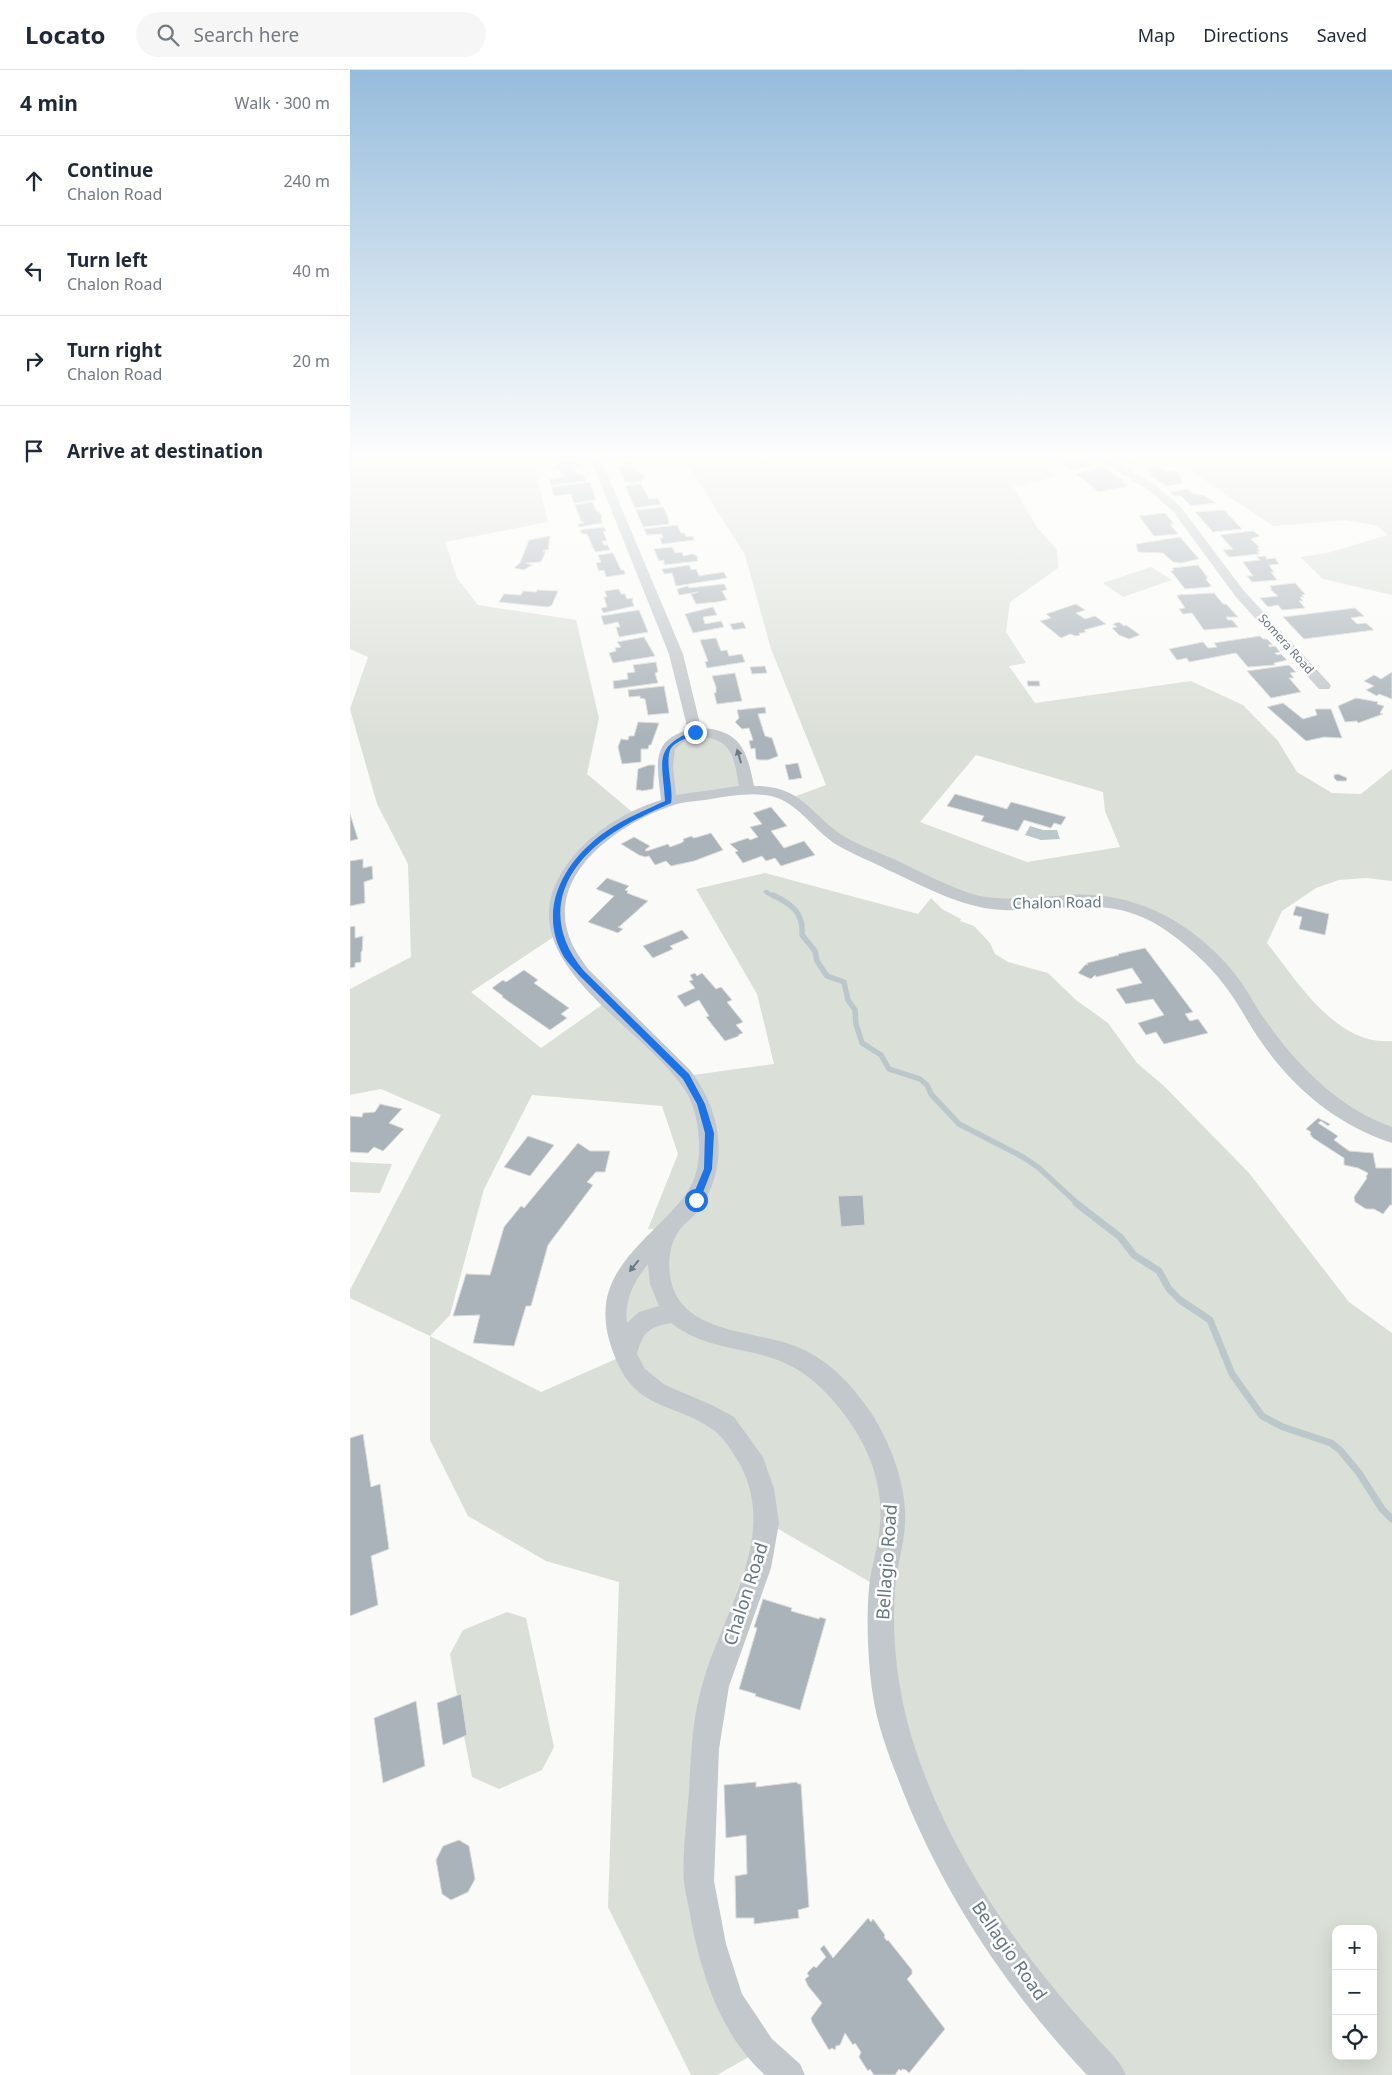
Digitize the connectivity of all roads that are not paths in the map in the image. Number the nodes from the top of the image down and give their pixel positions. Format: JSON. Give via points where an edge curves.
{"nodes":[{"id":1,"x":633,"y":551,"type":"edge"},
{"id":2,"x":1208,"y":551,"type":"edge"},
{"id":3,"x":1324,"y":686,"type":"dead end"},
{"id":4,"x":695,"y":732,"type":"junction"},
{"id":5,"x":747,"y":789,"type":"junction"},
{"id":6,"x":669,"y":802,"type":"junction"},
{"id":7,"x":1392,"y":1135,"type":"edge"},
{"id":8,"x":668,"y":1230,"type":"junction"},
{"id":9,"x":675,"y":1313,"type":"junction"},
{"id":10,"x":625,"y":1355,"type":"junction"},
{"id":11,"x":788,"y":2075,"type":"edge"},
{"id":12,"x":1110,"y":2075,"type":"edge"}],
"edges":[{"from":1,"to":4,"type":"street","via":[[676,654]]},
{"from":2,"to":3,"type":"street","name":"Somera Road","via":[[1240,594]]},
{"from":5,"to":4,"type":"street","one_way":true,"via":[[737,749],[730,741],[716,734]]},
{"from":4,"to":6,"type":"street","via":[[669,748],[666,757]]},
{"from":5,"to":6,"type":"street","name":"Chalon Road"},
{"from":5,"to":7,"type":"street","name":"Chalon Road","via":[[791,798],[837,838],[938,887],[976,900],[1015,905],[1083,900],[1107,902],[1145,912],[1166,923],[1208,956],[1231,981],[1283,1058],[1320,1096],[1365,1125]]},
{"from":6,"to":8,"type":"street","name":"Chalon Road","via":[[637,816],[589,849],[561,887],[556,912],[558,934],[568,956],[686,1076],[701,1104],[710,1133],[708,1169],[696,1200]]},
{"from":8,"to":9,"type":"street","name":"Chalon Road","via":[[658,1274]]},
{"from":8,"to":10,"type":"street","one_way":true,"via":[[625,1278],[617,1296],[614,1314]]},
{"from":9,"to":10,"type":"street","via":[[658,1315],[639,1324],[630,1334]]},
{"from":9,"to":12,"type":"street","name":"Bellagio Road","via":[[713,1333],[793,1355],[816,1370],[835,1386],[876,1445],[890,1486],[893,1522],[882,1589],[889,1708],[914,1786],[938,1840],[982,1915],[1031,1987]]},
{"from":10,"to":11,"type":"street","name":"Chalon Road","via":[[637,1376],[657,1393],[726,1426],[754,1465],[762,1489],[767,1523],[758,1568],[715,1686],[705,1749],[699,1881],[711,1944],[729,2002],[762,2050]]}]}
